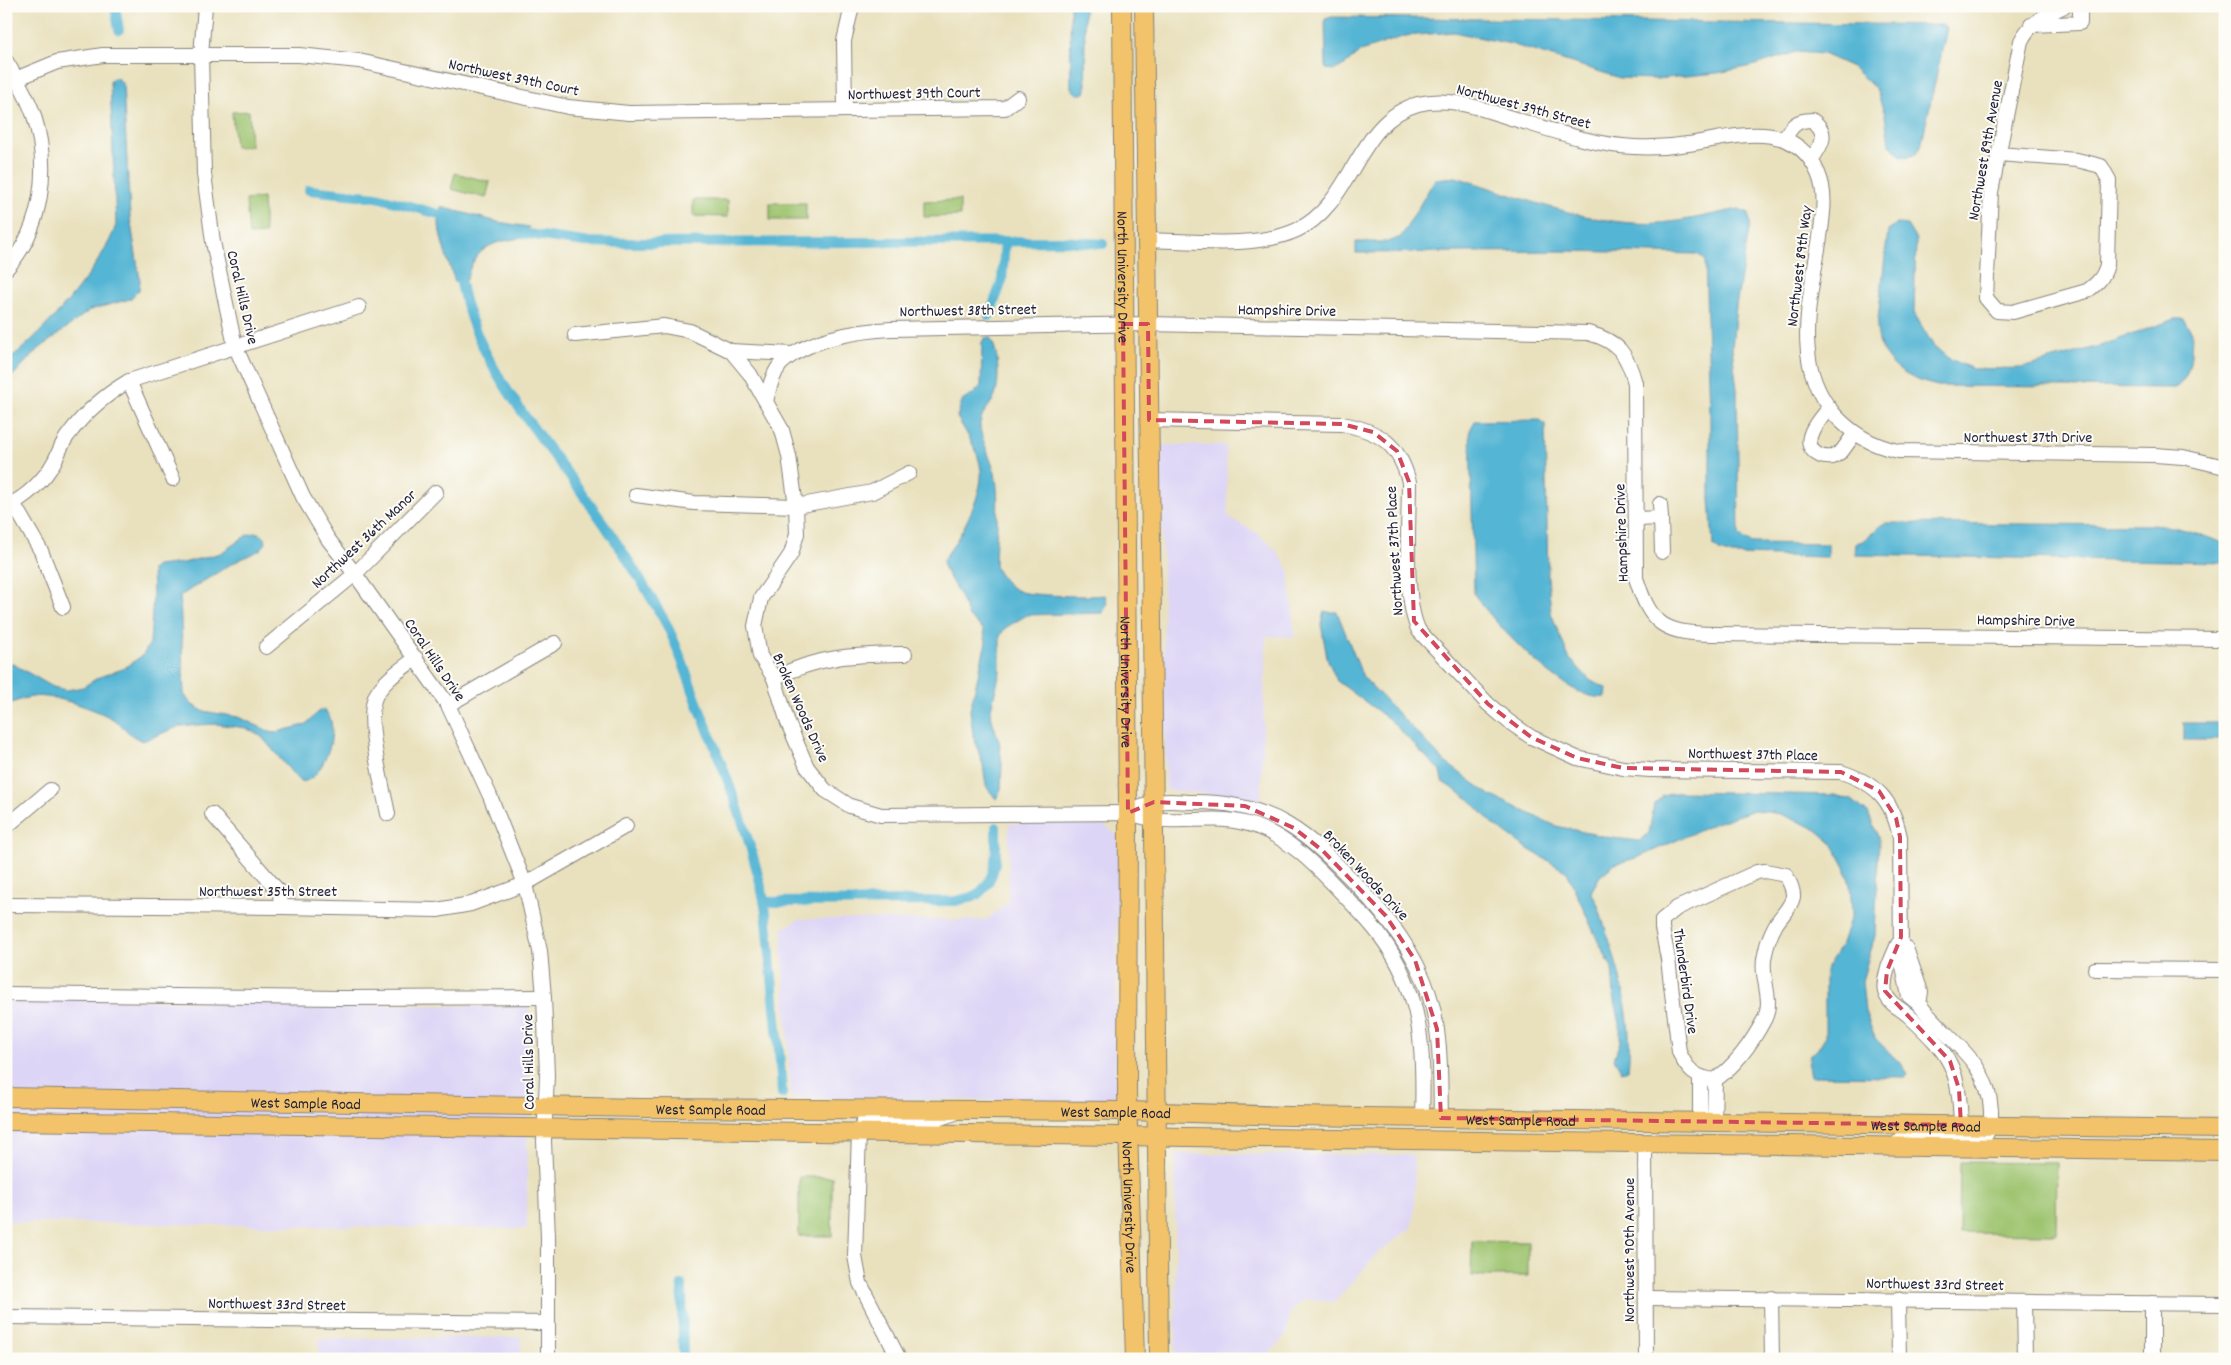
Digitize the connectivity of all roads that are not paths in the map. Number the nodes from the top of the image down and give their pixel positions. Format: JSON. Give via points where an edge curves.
{"nodes":[{"id":1,"x":205,"y":6,"type":"edge"},
{"id":2,"x":852,"y":6,"type":"edge"},
{"id":3,"x":1122,"y":6,"type":"edge"},
{"id":4,"x":1144,"y":6,"type":"edge"},
{"id":5,"x":2064,"y":6,"type":"edge"},
{"id":6,"x":2068,"y":6,"type":"edge"},
{"id":7,"x":2080,"y":6,"type":"edge"},
{"id":8,"x":2068,"y":24,"type":"junction"},
{"id":9,"x":2032,"y":25,"type":"junction"},
{"id":10,"x":201,"y":55,"type":"junction"},
{"id":11,"x":6,"y":61,"type":"edge"},
{"id":12,"x":11,"y":81,"type":"edge"},
{"id":13,"x":1018,"y":98,"type":"dead end"},
{"id":14,"x":845,"y":110,"type":"junction"},
{"id":15,"x":1778,"y":137,"type":"junction"},
{"id":16,"x":1999,"y":154,"type":"junction"},
{"id":17,"x":1811,"y":160,"type":"junction"},
{"id":18,"x":1147,"y":240,"type":"junction"},
{"id":19,"x":6,"y":269,"type":"edge"},
{"id":20,"x":359,"y":307,"type":"dead end"},
{"id":21,"x":1123,"y":324,"type":"junction"},
{"id":22,"x":1148,"y":324,"type":"junction"},
{"id":23,"x":575,"y":335,"type":"dead end"},
{"id":24,"x":235,"y":346,"type":"junction"},
{"id":25,"x":731,"y":351,"type":"junction"},
{"id":26,"x":793,"y":354,"type":"junction"},
{"id":27,"x":129,"y":381,"type":"junction"},
{"id":28,"x":766,"y":401,"type":"junction"},
{"id":29,"x":1829,"y":407,"type":"junction"},
{"id":30,"x":1839,"y":419,"type":"joint"},
{"id":31,"x":1149,"y":420,"type":"junction"},
{"id":32,"x":1855,"y":433,"type":"junction"},
{"id":33,"x":2225,"y":467,"type":"edge"},
{"id":34,"x":909,"y":473,"type":"dead end"},
{"id":35,"x":173,"y":479,"type":"dead end"},
{"id":36,"x":436,"y":492,"type":"dead end"},
{"id":37,"x":636,"y":494,"type":"dead end"},
{"id":38,"x":1660,"y":504,"type":"dead end"},
{"id":39,"x":10,"y":505,"type":"edge"},
{"id":40,"x":796,"y":506,"type":"junction"},
{"id":41,"x":1661,"y":518,"type":"junction"},
{"id":42,"x":1636,"y":519,"type":"junction"},
{"id":43,"x":1662,"y":552,"type":"dead end"},
{"id":44,"x":355,"y":574,"type":"junction"},
{"id":45,"x":1152,"y":595,"type":"junction"},
{"id":46,"x":1125,"y":596,"type":"junction"},
{"id":47,"x":63,"y":607,"type":"dead end"},
{"id":48,"x":1152,"y":621,"type":"junction"},
{"id":49,"x":1126,"y":622,"type":"junction"},
{"id":50,"x":2225,"y":639,"type":"edge"},
{"id":51,"x":555,"y":643,"type":"dead end"},
{"id":52,"x":266,"y":647,"type":"dead end"},
{"id":53,"x":905,"y":654,"type":"dead end"},
{"id":54,"x":416,"y":658,"type":"junction"},
{"id":55,"x":774,"y":678,"type":"junction"},
{"id":56,"x":448,"y":705,"type":"junction"},
{"id":57,"x":50,"y":790,"type":"dead end"},
{"id":58,"x":1202,"y":802,"type":"junction"},
{"id":59,"x":1154,"y":811,"type":"junction"},
{"id":60,"x":1128,"y":812,"type":"junction"},
{"id":61,"x":212,"y":814,"type":"dead end"},
{"id":62,"x":388,"y":814,"type":"dead end"},
{"id":63,"x":1202,"y":818,"type":"junction"},
{"id":64,"x":626,"y":826,"type":"dead end"},
{"id":65,"x":6,"y":827,"type":"edge"},
{"id":66,"x":1310,"y":838,"type":"junction"},
{"id":67,"x":1297,"y":849,"type":"junction"},
{"id":68,"x":526,"y":884,"type":"junction"},
{"id":69,"x":6,"y":905,"type":"edge"},
{"id":70,"x":280,"y":907,"type":"junction"},
{"id":71,"x":1386,"y":916,"type":"junction"},
{"id":72,"x":1373,"y":926,"type":"junction"},
{"id":73,"x":1900,"y":936,"type":"junction"},
{"id":74,"x":2095,"y":969,"type":"dead end"},
{"id":75,"x":2225,"y":970,"type":"edge"},
{"id":76,"x":6,"y":994,"type":"edge"},
{"id":77,"x":544,"y":997,"type":"junction"},
{"id":78,"x":1919,"y":1004,"type":"junction"},
{"id":79,"x":1908,"y":1014,"type":"junction"},
{"id":80,"x":1435,"y":1019,"type":"junction"},
{"id":81,"x":1419,"y":1021,"type":"junction"},
{"id":82,"x":1700,"y":1078,"type":"junction"},
{"id":83,"x":1715,"y":1080,"type":"junction"},
{"id":84,"x":6,"y":1097,"type":"edge"},
{"id":85,"x":224,"y":1100,"type":"junction"},
{"id":86,"x":280,"y":1101,"type":"junction"},
{"id":87,"x":546,"y":1105,"type":"junction"},
{"id":88,"x":858,"y":1110,"type":"junction"},
{"id":89,"x":964,"y":1111,"type":"junction"},
{"id":90,"x":1128,"y":1111,"type":"junction"},
{"id":91,"x":1157,"y":1112,"type":"junction"},
{"id":92,"x":1422,"y":1118,"type":"junction"},
{"id":93,"x":1441,"y":1118,"type":"junction"},
{"id":94,"x":1621,"y":1120,"type":"junction"},
{"id":95,"x":6,"y":1121,"type":"edge"},
{"id":96,"x":1707,"y":1121,"type":"junction"},
{"id":97,"x":107,"y":1122,"type":"junction"},
{"id":98,"x":224,"y":1123,"type":"junction"},
{"id":99,"x":1781,"y":1123,"type":"junction"},
{"id":100,"x":1961,"y":1125,"type":"junction"},
{"id":101,"x":1992,"y":1126,"type":"junction"},
{"id":102,"x":545,"y":1128,"type":"junction"},
{"id":103,"x":2225,"y":1129,"type":"edge"},
{"id":104,"x":764,"y":1130,"type":"junction"},
{"id":105,"x":859,"y":1132,"type":"junction"},
{"id":106,"x":1128,"y":1136,"type":"junction"},
{"id":107,"x":1158,"y":1137,"type":"junction"},
{"id":108,"x":1500,"y":1140,"type":"junction"},
{"id":109,"x":1646,"y":1142,"type":"junction"},
{"id":110,"x":1894,"y":1146,"type":"junction"},
{"id":111,"x":2225,"y":1151,"type":"edge"},
{"id":112,"x":1646,"y":1298,"type":"junction"},
{"id":113,"x":1771,"y":1298,"type":"junction"},
{"id":114,"x":1898,"y":1300,"type":"junction"},
{"id":115,"x":2024,"y":1302,"type":"junction"},
{"id":116,"x":2152,"y":1303,"type":"junction"},
{"id":117,"x":2225,"y":1304,"type":"edge"},
{"id":118,"x":6,"y":1317,"type":"edge"},
{"id":119,"x":547,"y":1323,"type":"junction"},
{"id":120,"x":548,"y":1359,"type":"edge"},
{"id":121,"x":899,"y":1359,"type":"edge"},
{"id":122,"x":1135,"y":1359,"type":"edge"},
{"id":123,"x":1159,"y":1359,"type":"edge"},
{"id":124,"x":1646,"y":1359,"type":"edge"},
{"id":125,"x":1772,"y":1359,"type":"edge"},
{"id":126,"x":1899,"y":1359,"type":"edge"},
{"id":127,"x":2025,"y":1359,"type":"edge"},
{"id":128,"x":2152,"y":1359,"type":"edge"}],
"edges":[{"from":1,"to":10,"type":"street","name":"Coral Hills Drive"},
{"from":2,"to":14,"type":"street","via":[[844,41]]},
{"from":3,"to":21,"type":"main road","name":"North University Drive"},
{"from":4,"to":18,"type":"main road","name":"North University Drive"},
{"from":5,"to":9,"type":"street","name":"Northwest 89th Avenue"},
{"from":6,"to":8,"type":"street"},
{"from":7,"to":8,"type":"street","via":[[2080,23]]},
{"from":8,"to":9,"type":"street"},
{"from":9,"to":16,"type":"street","name":"Northwest 89th Avenue","via":[[2021,41]]},
{"from":10,"to":12,"type":"street","name":"Northwest 39th Court","via":[[102,55],[57,62]]},
{"from":10,"to":14,"type":"street","name":"Northwest 39th Court","via":[[299,55],[359,61],[568,107],[629,113]]},
{"from":10,"to":24,"type":"street","name":"Coral Hills Drive","via":[[204,174],[213,242]]},
{"from":11,"to":12,"type":"street"},
{"from":12,"to":19,"type":"street","via":[[34,114],[41,145],[42,178],[38,209],[26,240]]},
{"from":13,"to":14,"type":"street","name":"Northwest 39th Court","via":[[1006,108]]},
{"from":15,"to":17,"type":"street","name":"Northwest 89th Way"},
{"from":15,"to":17,"type":"street","via":[[1798,122],[1812,120],[1819,125],[1823,142]]},
{"from":15,"to":18,"type":"street","name":"Northwest 39th Street","via":[[1746,134],[1662,147],[1617,147],[1470,106],[1438,101],[1397,112],[1382,125],[1369,140],[1337,195],[1310,223],[1295,231],[1256,240]]},
{"from":16,"to":16,"type":"street","name":"Northwest 89th Avenue","via":[[2077,160],[2101,166],[2108,180],[2107,266],[2098,284],[2087,291],[2013,312],[1997,311],[1986,298],[1991,192]]},
{"from":17,"to":29,"type":"street","name":"Northwest 89th Way","via":[[1823,185],[1824,206],[1806,344],[1813,378]]},
{"from":18,"to":22,"type":"main road","name":"North University Drive"},
{"from":20,"to":24,"type":"street"},
{"from":21,"to":22,"type":"street","name":"Northwest 38th Street"},
{"from":21,"to":26,"type":"street","name":"Northwest 38th Street","via":[[891,328],[831,339]]},
{"from":21,"to":46,"type":"main road","name":"North University Drive"},
{"from":22,"to":31,"type":"main road","name":"North University Drive"},
{"from":22,"to":42,"type":"street","name":"Hampshire Drive","via":[[1588,333],[1603,337],[1619,348],[1630,363],[1635,383]]},
{"from":23,"to":25,"type":"street","name":"Northwest 38th Street","via":[[664,326],[690,331]]},
{"from":24,"to":27,"type":"street"},
{"from":24,"to":44,"type":"street","name":"Coral Hills Drive","via":[[302,497]]},
{"from":25,"to":26,"type":"street","name":"Northwest 38th Street"},
{"from":25,"to":28,"type":"street","name":"Northwest 38th Street"},
{"from":26,"to":28,"type":"street","name":"Northwest 38th Street","via":[[779,367]]},
{"from":27,"to":35,"type":"street"},
{"from":27,"to":39,"type":"street","via":[[104,396],[85,414],[67,436],[53,464],[34,487]]},
{"from":28,"to":40,"type":"street","name":"Broken Woods Drive","via":[[782,430]]},
{"from":29,"to":30,"type":"street","name":"Northwest 89th Way"},
{"from":29,"to":32,"type":"street","via":[[1812,431],[1809,443],[1813,452],[1825,458],[1833,457]]},
{"from":30,"to":32,"type":"street","name":"Northwest 37th Drive"},
{"from":31,"to":45,"type":"main road","name":"North University Drive"},
{"from":31,"to":73,"type":"street","name":"Northwest 37th Place","via":[[1342,424],[1362,427],[1380,436],[1397,451],[1408,482],[1410,596],[1414,621],[1419,631],[1488,704],[1554,749],[1600,764],[1650,770],[1841,772],[1868,782],[1888,802],[1900,836]]},
{"from":32,"to":33,"type":"street","name":"Northwest 37th Drive","via":[[1886,448],[1913,453],[2155,455]]},
{"from":34,"to":40,"type":"street","via":[[872,492]]},
{"from":36,"to":44,"type":"street","name":"Northwest 36th Manor"},
{"from":37,"to":40,"type":"street","via":[[694,503]]},
{"from":38,"to":41,"type":"street"},
{"from":39,"to":47,"type":"street","via":[[41,552]]},
{"from":40,"to":55,"type":"street","name":"Broken Woods Drive","via":[[797,534],[791,554],[761,598],[755,626],[760,656]]},
{"from":41,"to":42,"type":"street"},
{"from":41,"to":43,"type":"street"},
{"from":42,"to":50,"type":"street","name":"Hampshire Drive","via":[[1636,578],[1642,599],[1665,627],[1682,633]]},
{"from":44,"to":52,"type":"street","name":"Northwest 36th Manor"},
{"from":44,"to":54,"type":"street","name":"Coral Hills Drive"},
{"from":45,"to":46,"type":"main road"},
{"from":45,"to":48,"type":"main road","name":"North University Drive"},
{"from":46,"to":49,"type":"main road","name":"North University Drive"},
{"from":48,"to":49,"type":"main road"},
{"from":48,"to":59,"type":"main road","name":"North University Drive"},
{"from":49,"to":60,"type":"main road","name":"North University Drive"},
{"from":51,"to":56,"type":"street"},
{"from":53,"to":55,"type":"street","via":[[825,659]]},
{"from":54,"to":56,"type":"street","name":"Coral Hills Drive"},
{"from":54,"to":62,"type":"street","via":[[384,684],[373,705],[373,728]]},
{"from":55,"to":60,"type":"street","name":"Broken Woods Drive","via":[[788,723],[807,767],[825,790],[850,806],[881,815]]},
{"from":56,"to":68,"type":"street","name":"Coral Hills Drive"},
{"from":57,"to":65,"type":"street"},
{"from":58,"to":59,"type":"street","name":"Broken Woods Drive"},
{"from":58,"to":63,"type":"street"},
{"from":58,"to":66,"type":"street","name":"Broken Woods Drive","via":[[1227,803],[1267,814]]},
{"from":59,"to":60,"type":"street","name":"Broken Woods Drive"},
{"from":59,"to":63,"type":"street","name":"Broken Woods Drive"},
{"from":59,"to":91,"type":"main road","name":"North University Drive"},
{"from":60,"to":90,"type":"main road","name":"North University Drive"},
{"from":61,"to":70,"type":"street","via":[[280,892]]},
{"from":63,"to":67,"type":"street","name":"Broken Woods Drive","via":[[1256,826]]},
{"from":64,"to":68,"type":"street","name":"Northwest 35th Street"},
{"from":66,"to":67,"type":"street"},
{"from":66,"to":71,"type":"street","name":"Broken Woods Drive"},
{"from":67,"to":72,"type":"street","name":"Broken Woods Drive"},
{"from":68,"to":70,"type":"street","name":"Northwest 35th Street","via":[[471,904],[437,910]]},
{"from":68,"to":77,"type":"street","name":"Coral Hills Drive","via":[[540,951]]},
{"from":69,"to":70,"type":"street","name":"Northwest 35th Street"},
{"from":71,"to":72,"type":"street"},
{"from":71,"to":80,"type":"street","name":"Broken Woods Drive","via":[[1415,960]]},
{"from":72,"to":81,"type":"street","name":"Broken Woods Drive","via":[[1400,967]]},
{"from":73,"to":78,"type":"street","name":"Northwest 37th Place","via":[[1920,992]]},
{"from":73,"to":79,"type":"street","name":"Northwest 37th Place","via":[[1885,991],[1893,1004]]},
{"from":74,"to":75,"type":"street"},
{"from":76,"to":77,"type":"street"},
{"from":77,"to":87,"type":"street","name":"Coral Hills Drive"},
{"from":78,"to":79,"type":"street"},
{"from":78,"to":101,"type":"street","via":[[1981,1072],[1988,1091]]},
{"from":79,"to":100,"type":"street","name":"Northwest 37th Place","via":[[1952,1066],[1960,1090]]},
{"from":80,"to":81,"type":"street"},
{"from":80,"to":93,"type":"street","name":"Broken Woods Drive"},
{"from":81,"to":92,"type":"street","name":"Broken Woods Drive","via":[[1423,1064]]},
{"from":82,"to":83,"type":"street"},
{"from":82,"to":83,"type":"street","name":"Thunderbird Drive","via":[[1691,1073],[1679,1052],[1662,920],[1677,908],[1757,872],[1786,875],[1793,896],[1790,906],[1774,927],[1764,959],[1763,974],[1769,1005],[1738,1059]]},
{"from":82,"to":96,"type":"street"},
{"from":83,"to":96,"type":"street"},
{"from":84,"to":85,"type":"main road","name":"West Sample Road"},
{"from":85,"to":86,"type":"main road","name":"West Sample Road"},
{"from":85,"to":97,"type":"main road","via":[[207,1112],[153,1113]]},
{"from":86,"to":87,"type":"main road","name":"West Sample Road"},
{"from":86,"to":98,"type":"main road","via":[[234,1113]]},
{"from":87,"to":88,"type":"main road","name":"West Sample Road"},
{"from":87,"to":102,"type":"street","name":"Coral Hills Drive"},
{"from":88,"to":89,"type":"main road","name":"West Sample Road"},
{"from":88,"to":104,"type":"main road","via":[[839,1120],[795,1121]]},
{"from":89,"to":90,"type":"main road","name":"West Sample Road"},
{"from":89,"to":105,"type":"street","via":[[934,1120],[872,1118],[863,1123]]},
{"from":90,"to":91,"type":"main road","name":"West Sample Road"},
{"from":90,"to":106,"type":"main road","name":"North University Drive"},
{"from":91,"to":92,"type":"main road","name":"West Sample Road"},
{"from":91,"to":107,"type":"main road","name":"North University Drive"},
{"from":92,"to":93,"type":"main road","name":"West Sample Road"},
{"from":93,"to":94,"type":"main road","name":"West Sample Road"},
{"from":94,"to":96,"type":"main road","name":"West Sample Road"},
{"from":94,"to":108,"type":"main road","via":[[1613,1130],[1529,1131]]},
{"from":95,"to":97,"type":"main road","name":"West Sample Road"},
{"from":96,"to":99,"type":"main road","name":"West Sample Road"},
{"from":97,"to":98,"type":"main road","name":"West Sample Road"},
{"from":98,"to":102,"type":"main road","name":"West Sample Road"},
{"from":99,"to":100,"type":"main road","name":"West Sample Road"},
{"from":99,"to":109,"type":"main road","via":[[1752,1131],[1661,1130],[1651,1134]]},
{"from":100,"to":101,"type":"main road","name":"West Sample Road"},
{"from":101,"to":103,"type":"main road","name":"West Sample Road"},
{"from":101,"to":110,"type":"street","via":[[1986,1135],[1972,1137],[1904,1136]]},
{"from":102,"to":104,"type":"main road","name":"West Sample Road"},
{"from":102,"to":119,"type":"street","name":"Coral Hills Drive"},
{"from":104,"to":105,"type":"main road","name":"West Sample Road"},
{"from":105,"to":106,"type":"main road","name":"West Sample Road"},
{"from":105,"to":121,"type":"street","via":[[857,1274]]},
{"from":106,"to":107,"type":"main road","name":"West Sample Road"},
{"from":106,"to":122,"type":"main road","name":"North University Drive"},
{"from":107,"to":108,"type":"main road","name":"West Sample Road"},
{"from":107,"to":123,"type":"main road","name":"North University Drive"},
{"from":108,"to":109,"type":"main road","name":"West Sample Road"},
{"from":109,"to":110,"type":"main road","name":"West Sample Road"},
{"from":109,"to":112,"type":"street","name":"Northwest 90th Avenue"},
{"from":110,"to":111,"type":"main road","name":"West Sample Road"},
{"from":112,"to":113,"type":"street","name":"Northwest 33rd Street"},
{"from":112,"to":124,"type":"street","name":"Northwest 90th Avenue"},
{"from":113,"to":114,"type":"street","name":"Northwest 33rd Street"},
{"from":113,"to":125,"type":"street"},
{"from":114,"to":115,"type":"street","name":"Northwest 33rd Street"},
{"from":114,"to":126,"type":"street"},
{"from":115,"to":116,"type":"street","name":"Northwest 33rd Street"},
{"from":115,"to":127,"type":"street"},
{"from":116,"to":117,"type":"street","name":"Northwest 33rd Street"},
{"from":116,"to":128,"type":"street"},
{"from":118,"to":119,"type":"street","name":"Northwest 33rd Street"},
{"from":119,"to":120,"type":"street","name":"Coral Hills Drive"}]}
